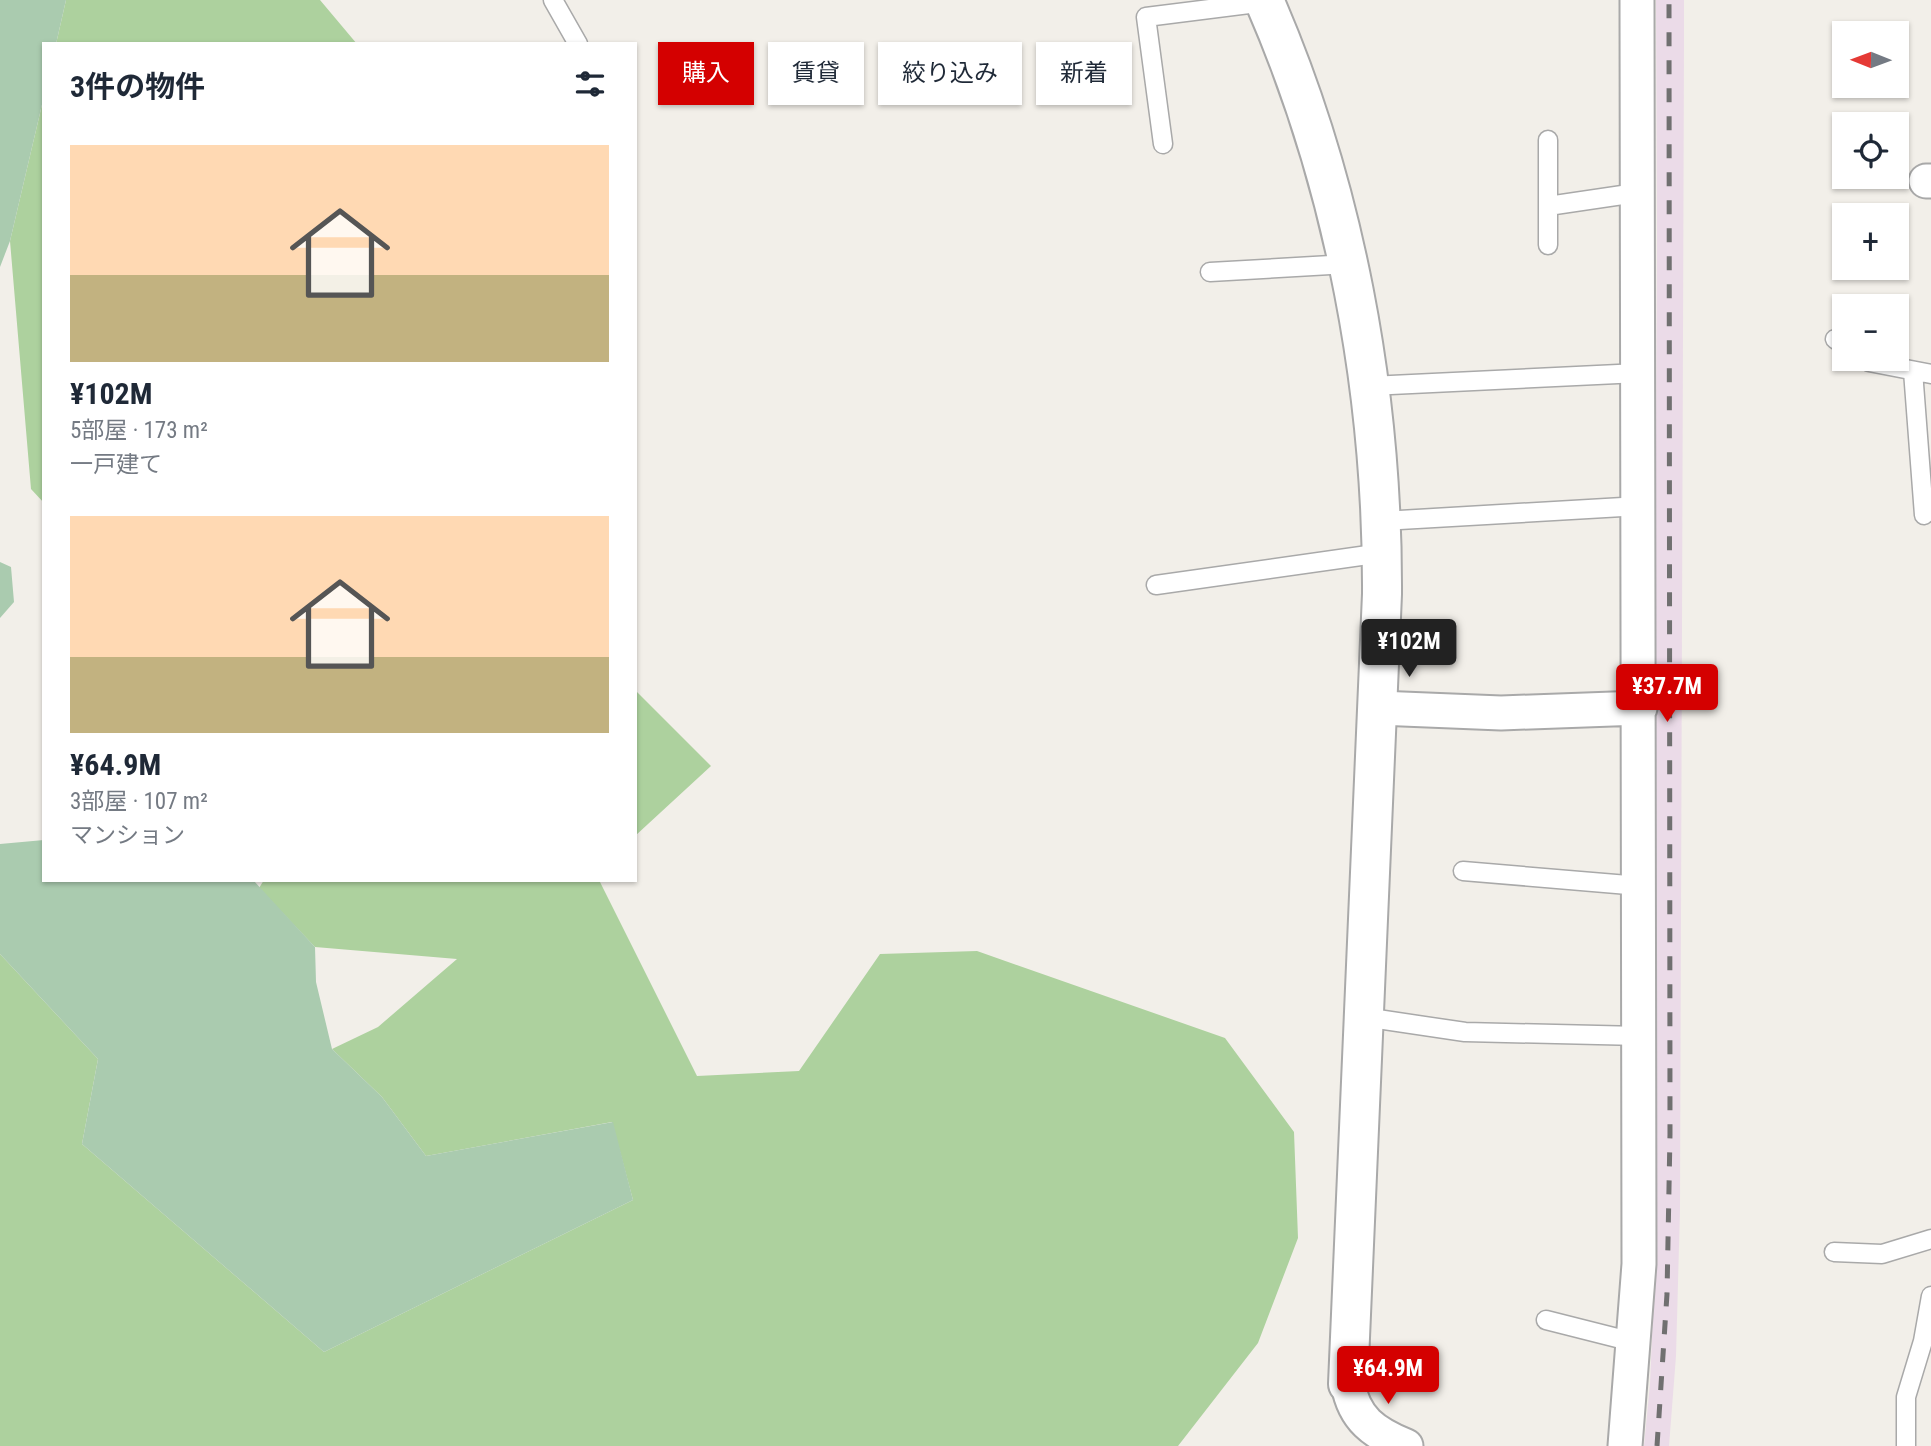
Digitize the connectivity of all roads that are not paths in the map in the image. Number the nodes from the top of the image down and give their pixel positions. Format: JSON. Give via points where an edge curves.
{"nodes":[{"id":1,"x":553,"y":0,"type":"edge"},
{"id":2,"x":1637,"y":0,"type":"edge"},
{"id":3,"x":1265,"y":1,"type":"edge"},
{"id":4,"x":577,"y":42,"type":"edge"},
{"id":5,"x":1548,"y":140,"type":"dead end"},
{"id":6,"x":1163,"y":144,"type":"dead end"},
{"id":7,"x":1636,"y":193,"type":"junction"},
{"id":8,"x":1548,"y":206,"type":"junction"},
{"id":9,"x":1548,"y":245,"type":"dead end"},
{"id":10,"x":1348,"y":264,"type":"junction"},
{"id":11,"x":1210,"y":272,"type":"dead end"},
{"id":12,"x":1922,"y":372,"type":"edge"},
{"id":13,"x":1639,"y":373,"type":"junction"},
{"id":14,"x":1370,"y":386,"type":"junction"},
{"id":15,"x":1640,"y":506,"type":"junction"},
{"id":16,"x":1924,"y":515,"type":"dead end"},
{"id":17,"x":1382,"y":537,"type":"junction"},
{"id":18,"x":1156,"y":586,"type":"dead end"},
{"id":19,"x":1378,"y":708,"type":"junction"},
{"id":20,"x":1640,"y":708,"type":"junction"},
{"id":21,"x":1463,"y":871,"type":"dead end"},
{"id":22,"x":1640,"y":886,"type":"junction"},
{"id":23,"x":1364,"y":1017,"type":"junction"},
{"id":24,"x":1640,"y":1036,"type":"junction"},
{"id":25,"x":1931,"y":1239,"type":"edge"},
{"id":26,"x":1834,"y":1252,"type":"dead end"},
{"id":27,"x":1931,"y":1296,"type":"edge"},
{"id":28,"x":1546,"y":1320,"type":"dead end"},
{"id":29,"x":1633,"y":1342,"type":"junction"},
{"id":30,"x":1348,"y":1384,"type":"joint"},
{"id":31,"x":1406,"y":1446,"type":"edge"},
{"id":32,"x":1625,"y":1446,"type":"edge"},
{"id":33,"x":1906,"y":1446,"type":"edge"}],
"edges":[{"from":1,"to":4,"type":"lane"},
{"from":2,"to":7,"type":"street"},
{"from":3,"to":6,"type":"lane","via":[[1146,17]]},
{"from":3,"to":10,"type":"street","via":[[1319,150]]},
{"from":5,"to":8,"type":"lane"},
{"from":7,"to":8,"type":"lane"},
{"from":7,"to":13,"type":"street"},
{"from":8,"to":9,"type":"lane"},
{"from":10,"to":11,"type":"lane"},
{"from":10,"to":14,"type":"street"},
{"from":12,"to":16,"type":"lane"},
{"from":13,"to":14,"type":"lane"},
{"from":13,"to":15,"type":"street"},
{"from":14,"to":17,"type":"street"},
{"from":15,"to":17,"type":"lane"},
{"from":15,"to":20,"type":"street"},
{"from":17,"to":18,"type":"lane"},
{"from":17,"to":19,"type":"street"},
{"from":19,"to":20,"type":"street","via":[[1501,713]]},
{"from":19,"to":23,"type":"street"},
{"from":20,"to":22,"type":"street"},
{"from":21,"to":22,"type":"lane"},
{"from":22,"to":24,"type":"street"},
{"from":23,"to":24,"type":"lane","via":[[1465,1032]]},
{"from":23,"to":30,"type":"street"},
{"from":24,"to":29,"type":"street","via":[[1639,1264]]},
{"from":25,"to":26,"type":"lane","via":[[1882,1254]]},
{"from":27,"to":33,"type":"lane","via":[[1906,1397]]},
{"from":28,"to":29,"type":"lane"},
{"from":29,"to":32,"type":"street"},
{"from":30,"to":31,"type":"street","via":[[1360,1417],[1381,1435]]}]}
